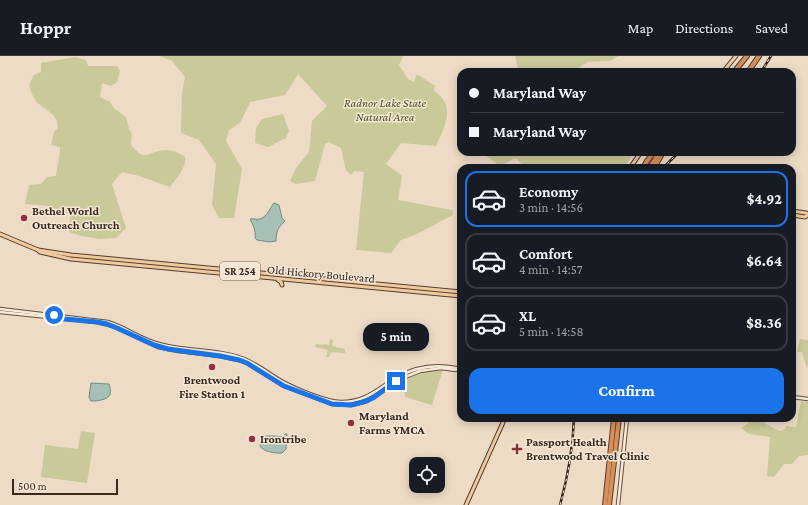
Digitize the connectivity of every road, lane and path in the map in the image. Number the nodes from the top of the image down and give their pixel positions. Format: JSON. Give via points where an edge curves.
{"nodes":[{"id":1,"x":736,"y":56,"type":"edge"},
{"id":2,"x":746,"y":56,"type":"edge"},
{"id":3,"x":759,"y":56,"type":"edge"},
{"id":4,"x":726,"y":68,"type":"edge"},
{"id":5,"x":737,"y":68,"type":"edge"},
{"id":6,"x":751,"y":68,"type":"edge"},
{"id":7,"x":796,"y":212,"type":"edge"},
{"id":8,"x":808,"y":214,"type":"edge"},
{"id":9,"x":796,"y":216,"type":"edge"},
{"id":10,"x":0,"y":234,"type":"edge"},
{"id":11,"x":240,"y":273,"type":"junction"},
{"id":12,"x":277,"y":279,"type":"junction"},
{"id":13,"x":282,"y":285,"type":"dead end"},
{"id":14,"x":457,"y":292,"type":"edge"},
{"id":15,"x":457,"y":296,"type":"edge"},
{"id":16,"x":0,"y":310,"type":"edge"},
{"id":17,"x":162,"y":347,"type":"junction"},
{"id":18,"x":216,"y":353,"type":"junction"},
{"id":19,"x":213,"y":356,"type":"junction"},
{"id":20,"x":457,"y":369,"type":"edge"},
{"id":21,"x":270,"y":376,"type":"junction"},
{"id":22,"x":796,"y":398,"type":"edge"},
{"id":23,"x":808,"y":399,"type":"edge"},
{"id":24,"x":503,"y":422,"type":"edge"},
{"id":25,"x":614,"y":422,"type":"edge"},
{"id":26,"x":619,"y":422,"type":"edge"},
{"id":27,"x":627,"y":422,"type":"edge"},
{"id":28,"x":466,"y":505,"type":"edge"},
{"id":29,"x":605,"y":505,"type":"edge"},
{"id":30,"x":609,"y":505,"type":"edge"},
{"id":31,"x":618,"y":505,"type":"edge"}],
"edges":[{"from":1,"to":4,"type":"main road"},
{"from":2,"to":5,"type":"highway"},
{"from":3,"to":6,"type":"highway"},
{"from":7,"to":8,"type":"main road"},
{"from":8,"to":9,"type":"main road","via":[[805,217]]},
{"from":10,"to":11,"type":"main road","name":"Old Hickory Boulevard","number":"SR 254","via":[[40,252],[60,257]]},
{"from":11,"to":12,"type":"main road","name":"Old Hickory Boulevard","number":"SR 254"},
{"from":11,"to":14,"type":"main road","name":"Old Hickory Boulevard","number":"SR 254"},
{"from":12,"to":13,"type":"main road"},
{"from":12,"to":15,"type":"main road","name":"Old Hickory Boulevard","number":"SR 254"},
{"from":16,"to":17,"type":"main road","via":[[108,322]]},
{"from":17,"to":18,"type":"main road"},
{"from":17,"to":19,"type":"main road"},
{"from":18,"to":19,"type":"main road"},
{"from":18,"to":21,"type":"main road","via":[[245,360]]},
{"from":19,"to":21,"type":"main road","via":[[239,360]]},
{"from":20,"to":21,"type":"main road","via":[[446,366],[419,368],[395,379],[374,395],[348,405],[332,403],[310,395]]},
{"from":22,"to":23,"type":"main road"},
{"from":24,"to":28,"type":"main road"},
{"from":25,"to":29,"type":"highway"},
{"from":26,"to":30,"type":"highway"},
{"from":27,"to":31,"type":"main road"}]}
